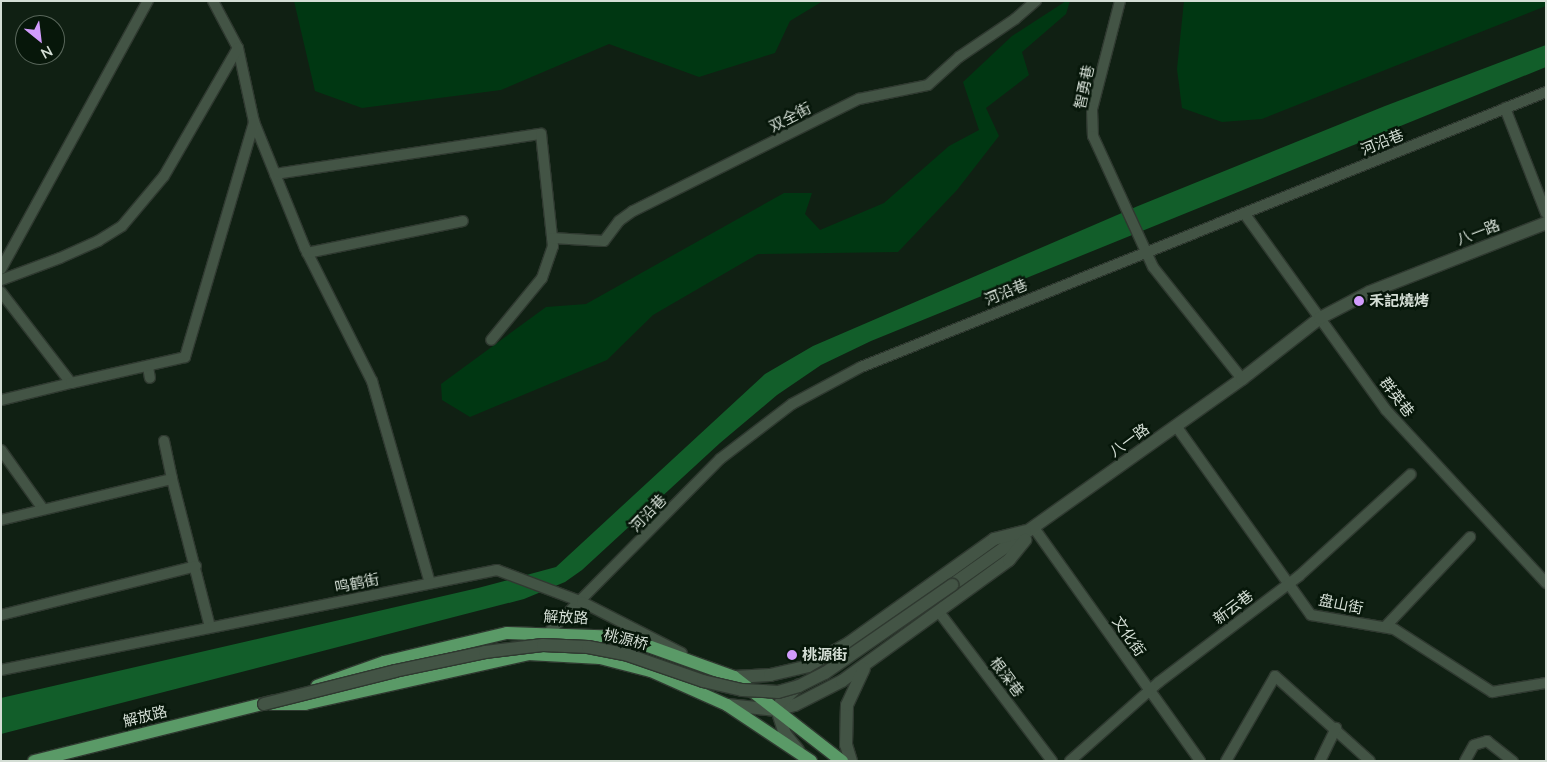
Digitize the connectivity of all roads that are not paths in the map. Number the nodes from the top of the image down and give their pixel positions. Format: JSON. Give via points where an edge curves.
{"nodes":[{"id":1,"x":148,"y":1,"type":"edge"},
{"id":2,"x":213,"y":1,"type":"edge"},
{"id":3,"x":1036,"y":1,"type":"edge"},
{"id":4,"x":1120,"y":1,"type":"edge"},
{"id":5,"x":238,"y":48,"type":"junction"},
{"id":6,"x":1546,"y":92,"type":"edge"},
{"id":7,"x":1505,"y":108,"type":"junction"},
{"id":8,"x":254,"y":122,"type":"junction"},
{"id":9,"x":275,"y":174,"type":"junction"},
{"id":10,"x":1244,"y":213,"type":"junction"},
{"id":11,"x":1546,"y":213,"type":"edge"},
{"id":12,"x":463,"y":221,"type":"dead end"},
{"id":13,"x":1546,"y":223,"type":"edge"},
{"id":14,"x":552,"y":238,"type":"junction"},
{"id":15,"x":1146,"y":252,"type":"junction"},
{"id":16,"x":308,"y":253,"type":"junction"},
{"id":17,"x":1,"y":269,"type":"edge"},
{"id":18,"x":1,"y":280,"type":"edge"},
{"id":19,"x":1,"y":292,"type":"edge"},
{"id":20,"x":1320,"y":318,"type":"junction"},
{"id":21,"x":491,"y":340,"type":"dead end"},
{"id":22,"x":148,"y":367,"type":"junction"},
{"id":23,"x":150,"y":378,"type":"dead end"},
{"id":24,"x":1242,"y":379,"type":"junction"},
{"id":25,"x":71,"y":383,"type":"junction"},
{"id":26,"x":1,"y":400,"type":"edge"},
{"id":27,"x":1176,"y":426,"type":"junction"},
{"id":28,"x":164,"y":441,"type":"dead end"},
{"id":29,"x":1,"y":450,"type":"edge"},
{"id":30,"x":1411,"y":474,"type":"dead end"},
{"id":31,"x":172,"y":479,"type":"junction"},
{"id":32,"x":43,"y":509,"type":"junction"},
{"id":33,"x":1,"y":520,"type":"edge"},
{"id":34,"x":1034,"y":528,"type":"junction"},
{"id":35,"x":1470,"y":537,"type":"dead end"},
{"id":36,"x":196,"y":566,"type":"junction"},
{"id":37,"x":430,"y":583,"type":"junction"},
{"id":38,"x":1288,"y":584,"type":"junction"},
{"id":39,"x":1546,"y":584,"type":"edge"},
{"id":40,"x":582,"y":602,"type":"junction"},
{"id":41,"x":939,"y":612,"type":"junction"},
{"id":42,"x":1,"y":615,"type":"edge"},
{"id":43,"x":210,"y":627,"type":"junction"},
{"id":44,"x":1385,"y":627,"type":"junction"},
{"id":45,"x":548,"y":633,"type":"junction"},
{"id":46,"x":849,"y":643,"type":"junction"},
{"id":47,"x":870,"y":660,"type":"junction"},
{"id":48,"x":703,"y":664,"type":"junction"},
{"id":49,"x":1,"y":670,"type":"edge"},
{"id":50,"x":734,"y":677,"type":"junction"},
{"id":51,"x":1546,"y":684,"type":"edge"},
{"id":52,"x":1149,"y":690,"type":"junction"},
{"id":53,"x":264,"y":704,"type":"junction"},
{"id":54,"x":727,"y":705,"type":"junction"},
{"id":55,"x":777,"y":710,"type":"junction"},
{"id":56,"x":1336,"y":728,"type":"junction"},
{"id":57,"x":807,"y":758,"type":"edge"},
{"id":58,"x":34,"y":761,"type":"edge"},
{"id":59,"x":842,"y":761,"type":"edge"},
{"id":60,"x":851,"y":761,"type":"edge"},
{"id":61,"x":1052,"y":761,"type":"edge"},
{"id":62,"x":1070,"y":761,"type":"edge"},
{"id":63,"x":1200,"y":761,"type":"edge"},
{"id":64,"x":1226,"y":761,"type":"edge"},
{"id":65,"x":1320,"y":761,"type":"edge"},
{"id":66,"x":1370,"y":761,"type":"edge"},
{"id":67,"x":1465,"y":761,"type":"edge"},
{"id":68,"x":1513,"y":761,"type":"edge"}],
"edges":[{"from":1,"to":17,"type":"street"},
{"from":2,"to":5,"type":"street"},
{"from":3,"to":14,"type":"street","name":"双全街","via":[[959,57],[928,85],[859,99],[633,211],[618,221],[604,241]]},
{"from":4,"to":15,"type":"street","name":"智勇巷","via":[[1092,109],[1093,136]]},
{"from":5,"to":8,"type":"street"},
{"from":5,"to":18,"type":"street","via":[[164,176],[122,226],[98,242]]},
{"from":6,"to":7,"type":"street","name":"河沿巷"},
{"from":7,"to":10,"type":"street","name":"河沿巷"},
{"from":7,"to":11,"type":"street"},
{"from":8,"to":9,"type":"street"},
{"from":8,"to":22,"type":"street","via":[[185,357]]},
{"from":9,"to":14,"type":"street","via":[[541,134]]},
{"from":9,"to":16,"type":"street"},
{"from":10,"to":15,"type":"street","name":"河沿巷"},
{"from":10,"to":20,"type":"street","name":"群英巷"},
{"from":12,"to":16,"type":"street"},
{"from":13,"to":20,"type":"main road","name":"八一路","via":[[1370,292]]},
{"from":14,"to":21,"type":"street","via":[[553,246],[542,278]]},
{"from":15,"to":24,"type":"street","name":"智勇巷","via":[[1153,267]]},
{"from":15,"to":40,"type":"street","name":"河沿巷","via":[[861,367],[792,404],[720,460]]},
{"from":16,"to":37,"type":"street","via":[[372,381]]},
{"from":19,"to":25,"type":"street"},
{"from":20,"to":24,"type":"main road","name":"八一路"},
{"from":20,"to":39,"type":"street","name":"群英巷","via":[[1386,410]]},
{"from":22,"to":23,"type":"street"},
{"from":22,"to":25,"type":"street"},
{"from":24,"to":27,"type":"main road","name":"八一路"},
{"from":25,"to":26,"type":"street"},
{"from":27,"to":34,"type":"main road","name":"八一路"},
{"from":27,"to":38,"type":"street","name":"盘山街"},
{"from":28,"to":31,"type":"street"},
{"from":29,"to":32,"type":"street"},
{"from":30,"to":38,"type":"street","name":"新云巷"},
{"from":31,"to":32,"type":"street"},
{"from":31,"to":36,"type":"street"},
{"from":32,"to":33,"type":"street"},
{"from":34,"to":41,"type":"main road","via":[[1009,560]]},
{"from":34,"to":46,"type":"main road","name":"八一路","via":[[994,539]]},
{"from":34,"to":52,"type":"street","name":"文化街"},
{"from":34,"to":53,"type":"main road","name":"桃源桥","bridge":true,"via":[[825,674],[778,692],[734,688],[607,650],[543,645],[485,652],[395,671]]},
{"from":35,"to":44,"type":"street"},
{"from":36,"to":42,"type":"street"},
{"from":36,"to":43,"type":"street"},
{"from":37,"to":40,"type":"street","name":"鸣鹤街","via":[[497,570]]},
{"from":37,"to":43,"type":"street","name":"鸣鹤街"},
{"from":38,"to":44,"type":"street","name":"盘山街","via":[[1311,615]]},
{"from":38,"to":52,"type":"street","name":"新云巷"},
{"from":40,"to":45,"type":"street","name":"河沿巷"},
{"from":40,"to":48,"type":"street","name":"鸣鹤街"},
{"from":41,"to":47,"type":"main road"},
{"from":41,"to":61,"type":"street","name":"根深巷"},
{"from":43,"to":49,"type":"street","name":"鸣鹤街"},
{"from":44,"to":51,"type":"street","name":"盘山街","via":[[1394,629],[1492,692]]},
{"from":45,"to":48,"type":"main road","name":"解放路","via":[[623,637]]},
{"from":45,"to":53,"type":"main road","name":"解放路","via":[[507,633],[384,662]]},
{"from":46,"to":50,"type":"main road","name":"八一路","via":[[808,666],[770,676]]},
{"from":46,"to":55,"type":"main road","via":[[787,695]]},
{"from":47,"to":55,"type":"main road","via":[[814,696]]},
{"from":47,"to":60,"type":"main road","via":[[856,680],[847,704],[846,745]]},
{"from":48,"to":50,"type":"main road","name":"解放路"},
{"from":50,"to":55,"type":"main road","name":"解放路"},
{"from":52,"to":62,"type":"street","name":"新云巷"},
{"from":52,"to":63,"type":"street","name":"文化街"},
{"from":53,"to":54,"type":"main road","name":"解放路","via":[[305,704],[528,654],[600,658],[651,671]]},
{"from":53,"to":58,"type":"main road","name":"解放路"},
{"from":54,"to":55,"type":"main road"},
{"from":54,"to":57,"type":"main road","name":"解放路"},
{"from":55,"to":57,"type":"main road","via":[[784,734]]},
{"from":55,"to":59,"type":"main road","name":"解放路"},
{"from":56,"to":64,"type":"street","via":[[1276,676]]},
{"from":56,"to":65,"type":"street"},
{"from":56,"to":66,"type":"street"},
{"from":67,"to":68,"type":"street","via":[[1474,745],[1487,741]]}]}
